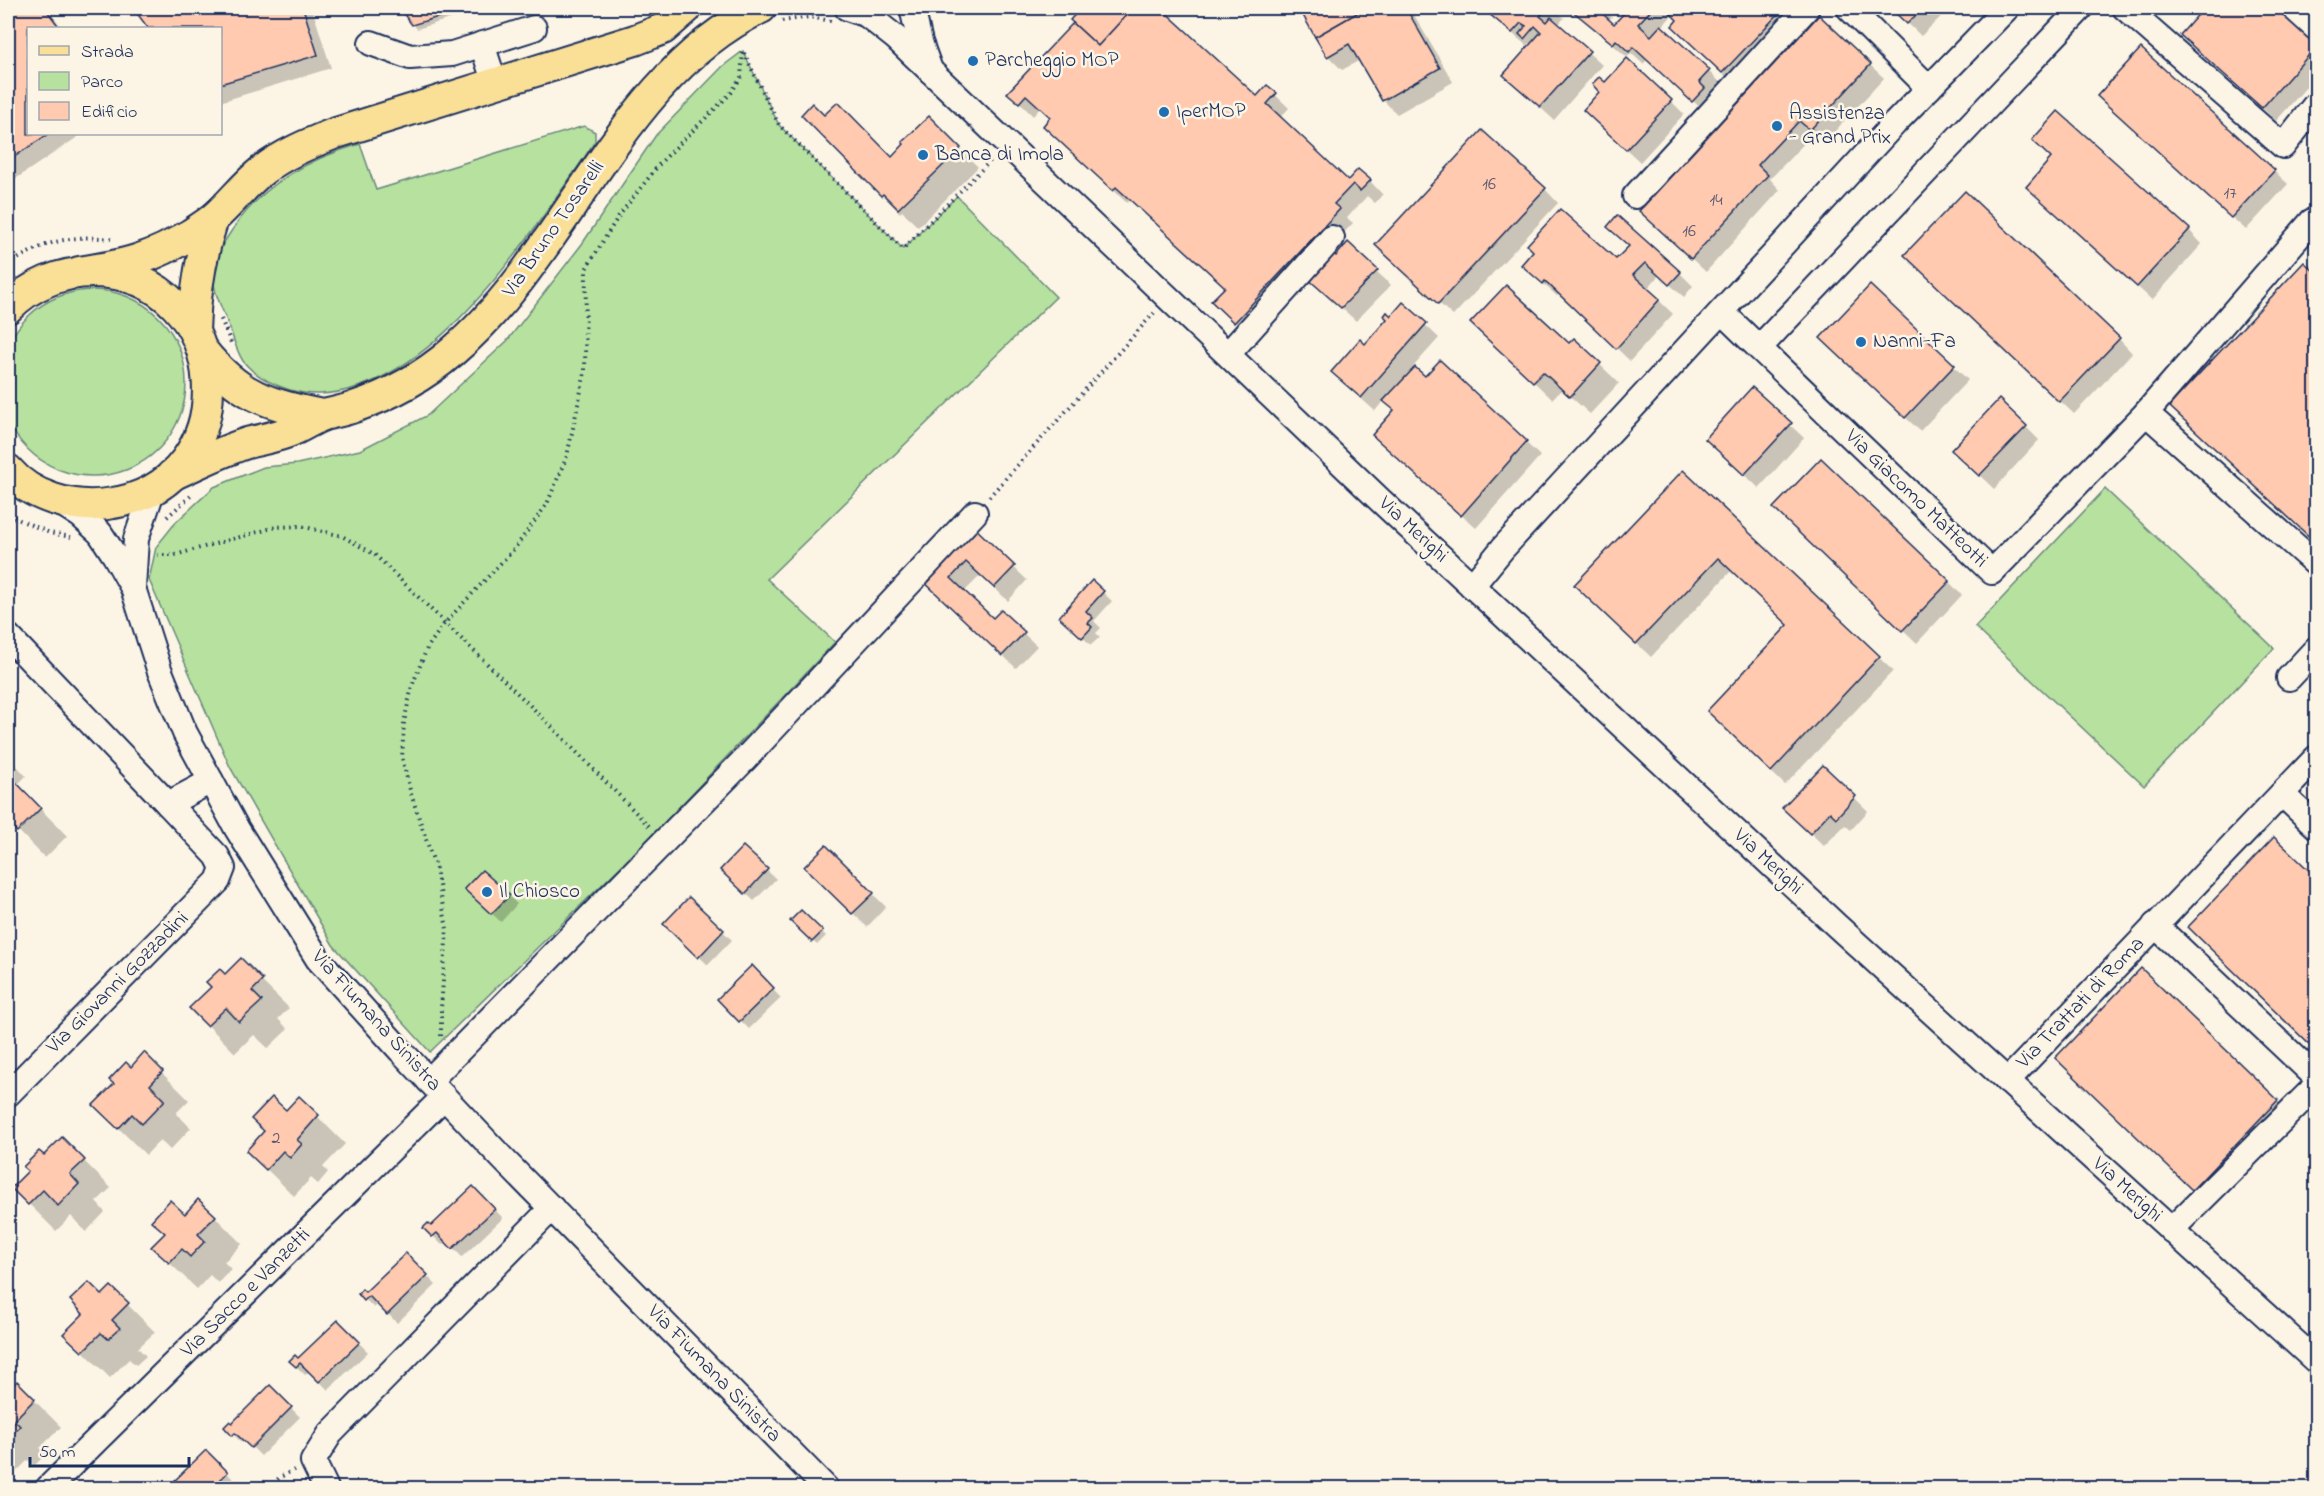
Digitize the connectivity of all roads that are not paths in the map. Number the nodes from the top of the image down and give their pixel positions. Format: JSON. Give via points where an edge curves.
{"nodes":[{"id":1,"x":687,"y":8,"type":"edge"},
{"id":2,"x":761,"y":8,"type":"edge"},
{"id":3,"x":847,"y":8,"type":"edge"},
{"id":4,"x":912,"y":8,"type":"edge"},
{"id":5,"x":1808,"y":8,"type":"edge"},
{"id":6,"x":1849,"y":8,"type":"edge"},
{"id":7,"x":2007,"y":8,"type":"edge"},
{"id":8,"x":2081,"y":8,"type":"edge"},
{"id":9,"x":2125,"y":8,"type":"edge"},
{"id":10,"x":2295,"y":8,"type":"edge"},
{"id":11,"x":534,"y":28,"type":"dead end"},
{"id":12,"x":2316,"y":28,"type":"edge"},
{"id":13,"x":371,"y":43,"type":"dead end"},
{"id":14,"x":482,"y":44,"type":"junction"},
{"id":15,"x":931,"y":72,"type":"junction"},
{"id":16,"x":495,"y":84,"type":"junction"},
{"id":17,"x":1929,"y":88,"type":"junction"},
{"id":18,"x":2316,"y":104,"type":"edge"},
{"id":19,"x":1635,"y":196,"type":"dead end"},
{"id":20,"x":213,"y":219,"type":"junction"},
{"id":21,"x":2316,"y":226,"type":"edge"},
{"id":22,"x":1332,"y":238,"type":"dead end"},
{"id":23,"x":79,"y":272,"type":"junction"},
{"id":24,"x":11,"y":301,"type":"edge"},
{"id":25,"x":1722,"y":312,"type":"junction"},
{"id":26,"x":206,"y":333,"type":"junction"},
{"id":27,"x":1759,"y":348,"type":"junction"},
{"id":28,"x":1228,"y":354,"type":"junction"},
{"id":29,"x":2146,"y":412,"type":"junction"},
{"id":30,"x":322,"y":415,"type":"junction"},
{"id":31,"x":8,"y":470,"type":"edge"},
{"id":32,"x":163,"y":482,"type":"junction"},
{"id":33,"x":34,"y":493,"type":"edge"},
{"id":34,"x":975,"y":513,"type":"road end"},
{"id":35,"x":2316,"y":564,"type":"edge"},
{"id":36,"x":1472,"y":586,"type":"junction"},
{"id":37,"x":133,"y":588,"type":"junction"},
{"id":38,"x":8,"y":636,"type":"edge"},
{"id":39,"x":2316,"y":649,"type":"edge"},
{"id":40,"x":2289,"y":678,"type":"dead end"},
{"id":41,"x":2316,"y":758,"type":"edge"},
{"id":42,"x":211,"y":781,"type":"junction"},
{"id":43,"x":2282,"y":794,"type":"junction"},
{"id":44,"x":168,"y":804,"type":"junction"},
{"id":45,"x":2316,"y":826,"type":"edge"},
{"id":46,"x":2155,"y":925,"type":"junction"},
{"id":47,"x":2316,"y":1077,"type":"edge"},
{"id":48,"x":2007,"y":1080,"type":"junction"},
{"id":49,"x":2316,"y":1086,"type":"edge"},
{"id":50,"x":436,"y":1089,"type":"junction"},
{"id":51,"x":8,"y":1095,"type":"edge"},
{"id":52,"x":552,"y":1208,"type":"junction"},
{"id":53,"x":2171,"y":1230,"type":"junction"},
{"id":54,"x":2316,"y":1361,"type":"edge"},
{"id":55,"x":48,"y":1488,"type":"edge"},
{"id":56,"x":326,"y":1488,"type":"edge"},
{"id":57,"x":826,"y":1488,"type":"edge"}],
"edges":[{"from":1,"to":16,"type":"main road","via":[[663,29]]},
{"from":2,"to":30,"type":"main road","name":"Via Bruno Tosarelli","via":[[700,48],[657,92],[608,153],[501,304],[453,351],[409,383],[380,398]]},
{"from":3,"to":15,"type":"street","name":"Via Merighi","via":[[867,15]]},
{"from":4,"to":15,"type":"street","name":"Via Merighi"},
{"from":5,"to":19,"type":"street"},
{"from":6,"to":17,"type":"street"},
{"from":7,"to":17,"type":"street"},
{"from":8,"to":27,"type":"street"},
{"from":9,"to":18,"type":"street","via":[[2283,146]]},
{"from":10,"to":12,"type":"street"},
{"from":11,"to":14,"type":"street"},
{"from":13,"to":14,"type":"street","via":[[410,57],[452,54]]},
{"from":14,"to":16,"type":"street"},
{"from":15,"to":28,"type":"street","name":"Via Merighi"},
{"from":16,"to":20,"type":"main road","via":[[333,134],[290,153],[262,170]]},
{"from":17,"to":25,"type":"street"},
{"from":20,"to":23,"type":"main road","via":[[152,256]]},
{"from":20,"to":26,"type":"main road","via":[[196,282]]},
{"from":21,"to":29,"type":"street","via":[[2312,221]]},
{"from":22,"to":28,"type":"street"},
{"from":23,"to":24,"type":"main road","via":[[46,280]]},
{"from":23,"to":26,"type":"main road","name":"Via Bruno Tosarelli","via":[[106,272],[133,279],[157,291]]},
{"from":25,"to":27,"type":"street","name":"Via Giacomo Matteotti"},
{"from":25,"to":36,"type":"street"},
{"from":26,"to":30,"type":"main road","name":"Via Bruno Tosarelli","via":[[217,368],[260,399]]},
{"from":26,"to":32,"type":"main road","via":[[206,417],[187,458]]},
{"from":27,"to":29,"type":"street","name":"Via Giacomo Matteotti","via":[[1992,572]]},
{"from":28,"to":36,"type":"street","name":"Via Merighi"},
{"from":29,"to":35,"type":"street"},
{"from":30,"to":32,"type":"main road","name":"Via Bruno Tosarelli"},
{"from":31,"to":33,"type":"main road"},
{"from":32,"to":33,"type":"main road","name":"Via Bruno Tosarelli","via":[[123,502],[91,506]]},
{"from":32,"to":37,"type":"street","name":"Via Fiumana Sinistra","via":[[136,539]]},
{"from":33,"to":37,"type":"street","name":"Via Fiumana Sinistra","via":[[81,516],[100,532]]},
{"from":34,"to":50,"type":"street","name":"Via Sacco e Vanzetti","via":[[745,759],[446,1064]]},
{"from":36,"to":48,"type":"street","name":"Via Merighi"},
{"from":37,"to":42,"type":"street","name":"Via Fiumana Sinistra","via":[[159,669],[185,733]]},
{"from":38,"to":44,"type":"street"},
{"from":39,"to":40,"type":"street"},
{"from":41,"to":43,"type":"street","name":"Via Trattati di Roma"},
{"from":42,"to":44,"type":"street"},
{"from":42,"to":50,"type":"street","name":"Via Fiumana Sinistra","via":[[318,959]]},
{"from":43,"to":45,"type":"street"},
{"from":43,"to":46,"type":"street","name":"Via Trattati di Roma"},
{"from":44,"to":51,"type":"street","name":"Via Giovanni Gozzadini","via":[[217,856],[223,868],[218,881]]},
{"from":46,"to":47,"type":"street","name":"Via Trattati di Roma"},
{"from":46,"to":48,"type":"street","name":"Via Trattati di Roma"},
{"from":48,"to":53,"type":"street","name":"Via Merighi"},
{"from":49,"to":53,"type":"street"},
{"from":50,"to":52,"type":"street","name":"Via Fiumana Sinistra"},
{"from":50,"to":55,"type":"street","name":"Via Sacco e Vanzetti"},
{"from":52,"to":56,"type":"street","via":[[330,1434],[313,1461]]},
{"from":52,"to":57,"type":"street","name":"Via Fiumana Sinistra"},
{"from":53,"to":54,"type":"street","name":"Via Merighi"}]}
